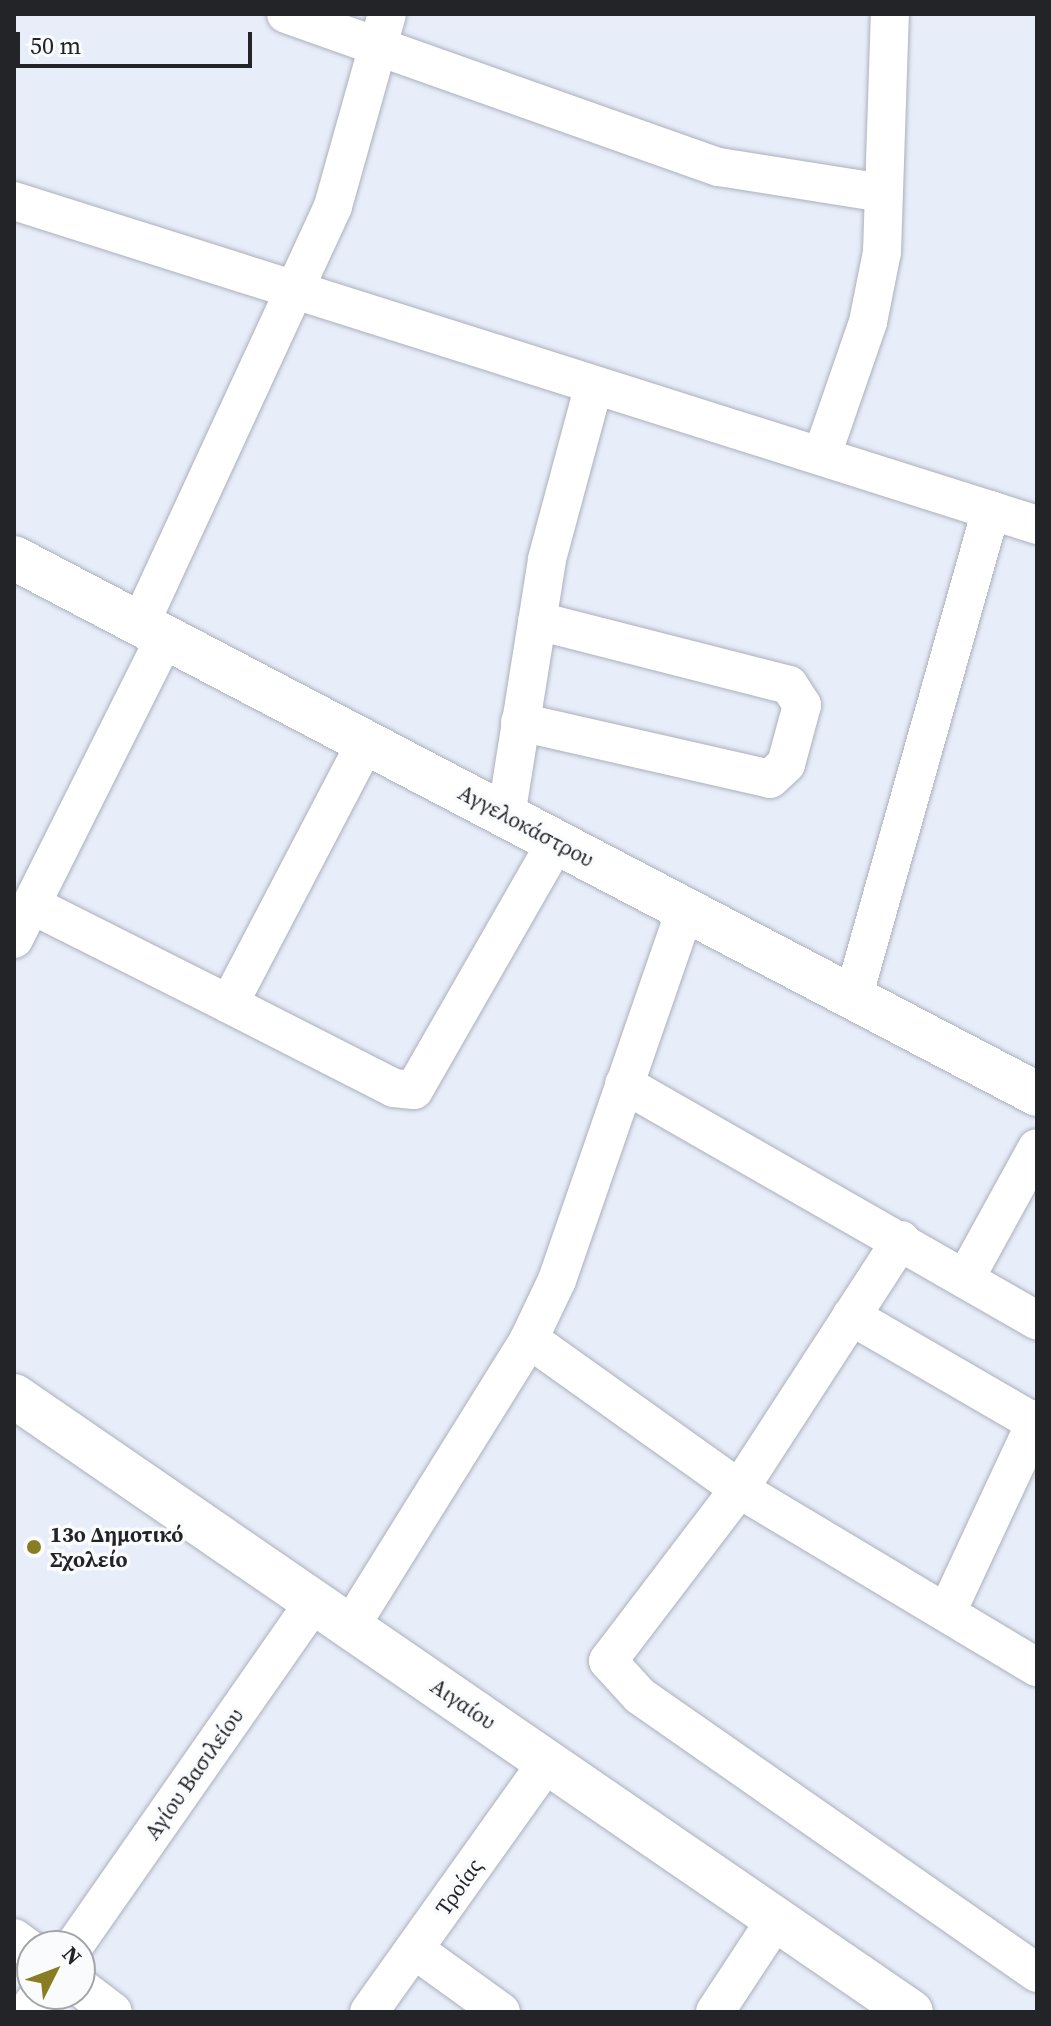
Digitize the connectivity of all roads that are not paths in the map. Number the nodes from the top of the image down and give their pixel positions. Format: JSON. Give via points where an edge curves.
{"nodes":[{"id":1,"x":286,"y":14,"type":"edge"},
{"id":2,"x":890,"y":14,"type":"edge"},
{"id":3,"x":383,"y":30,"type":"edge"},
{"id":4,"x":883,"y":193,"type":"junction"},
{"id":5,"x":14,"y":201,"type":"edge"},
{"id":6,"x":295,"y":290,"type":"junction"},
{"id":7,"x":593,"y":388,"type":"junction"},
{"id":8,"x":822,"y":455,"type":"junction"},
{"id":9,"x":991,"y":510,"type":"junction"},
{"id":10,"x":1037,"y":525,"type":"edge"},
{"id":11,"x":14,"y":558,"type":"edge"},
{"id":12,"x":537,"y":621,"type":"junction"},
{"id":13,"x":152,"y":630,"type":"junction"},
{"id":14,"x":520,"y":722,"type":"junction"},
{"id":15,"x":366,"y":742,"type":"junction"},
{"id":16,"x":506,"y":816,"type":"junction"},
{"id":17,"x":556,"y":842,"type":"junction"},
{"id":18,"x":32,"y":905,"type":"junction"},
{"id":19,"x":685,"y":910,"type":"junction"},
{"id":20,"x":14,"y":939,"type":"edge"},
{"id":21,"x":853,"y":998,"type":"junction"},
{"id":22,"x":229,"y":1004,"type":"junction"},
{"id":23,"x":624,"y":1084,"type":"junction"},
{"id":24,"x":1037,"y":1094,"type":"edge"},
{"id":25,"x":1037,"y":1148,"type":"edge"},
{"id":26,"x":901,"y":1240,"type":"junction"},
{"id":27,"x":966,"y":1277,"type":"junction"},
{"id":28,"x":851,"y":1316,"type":"junction"},
{"id":29,"x":1037,"y":1321,"type":"edge"},
{"id":30,"x":529,"y":1339,"type":"junction"},
{"id":31,"x":14,"y":1396,"type":"edge"},
{"id":32,"x":1036,"y":1422,"type":"edge"},
{"id":33,"x":739,"y":1489,"type":"junction"},
{"id":34,"x":314,"y":1602,"type":"junction"},
{"id":35,"x":947,"y":1612,"type":"junction"},
{"id":36,"x":350,"y":1627,"type":"junction"},
{"id":37,"x":1037,"y":1667,"type":"edge"},
{"id":38,"x":547,"y":1762,"type":"junction"},
{"id":39,"x":776,"y":1919,"type":"junction"},
{"id":40,"x":85,"y":1930,"type":"edge"},
{"id":41,"x":415,"y":1950,"type":"junction"},
{"id":42,"x":1037,"y":1973,"type":"edge"},
{"id":43,"x":96,"y":1999,"type":"edge"},
{"id":44,"x":113,"y":2012,"type":"edge"},
{"id":45,"x":369,"y":2012,"type":"edge"},
{"id":46,"x":501,"y":2012,"type":"edge"},
{"id":47,"x":715,"y":2012,"type":"edge"},
{"id":48,"x":911,"y":2012,"type":"edge"}],
"edges":[{"from":1,"to":3,"type":"street"},
{"from":2,"to":4,"type":"street"},
{"from":3,"to":4,"type":"street","via":[[719,167]]},
{"from":3,"to":6,"type":"street","via":[[333,206]]},
{"from":4,"to":8,"type":"street","via":[[876,293]]},
{"from":5,"to":6,"type":"street"},
{"from":6,"to":7,"type":"street"},
{"from":6,"to":13,"type":"street"},
{"from":7,"to":8,"type":"street"},
{"from":7,"to":12,"type":"street"},
{"from":8,"to":9,"type":"street"},
{"from":9,"to":10,"type":"street"},
{"from":9,"to":21,"type":"street"},
{"from":11,"to":13,"type":"main road","name":"Αγγελοκάστρου"},
{"from":12,"to":14,"type":"street"},
{"from":12,"to":14,"type":"street","via":[[789,685],[802,705],[786,764],[770,779]]},
{"from":13,"to":15,"type":"main road","name":"Αγγελοκάστρου"},
{"from":13,"to":18,"type":"street"},
{"from":14,"to":16,"type":"street"},
{"from":15,"to":16,"type":"main road","name":"Αγγελοκάστρου"},
{"from":15,"to":22,"type":"street"},
{"from":16,"to":17,"type":"main road","name":"Αγγελοκάστρου"},
{"from":17,"to":19,"type":"main road","name":"Αγγελοκάστρου"},
{"from":17,"to":22,"type":"street","via":[[414,1090],[394,1088]]},
{"from":18,"to":20,"type":"street"},
{"from":18,"to":22,"type":"street"},
{"from":19,"to":21,"type":"main road","name":"Αγγελοκάστρου"},
{"from":19,"to":23,"type":"street"},
{"from":21,"to":24,"type":"main road","name":"Αγγελοκάστρου"},
{"from":23,"to":26,"type":"street"},
{"from":23,"to":30,"type":"street"},
{"from":25,"to":27,"type":"street"},
{"from":26,"to":27,"type":"street"},
{"from":26,"to":28,"type":"street"},
{"from":27,"to":29,"type":"street"},
{"from":28,"to":32,"type":"street"},
{"from":28,"to":33,"type":"street"},
{"from":30,"to":33,"type":"street"},
{"from":30,"to":36,"type":"street"},
{"from":31,"to":34,"type":"main road","name":"Αιγαίου"},
{"from":32,"to":35,"type":"street"},
{"from":33,"to":35,"type":"street"},
{"from":33,"to":42,"type":"street","via":[[609,1654],[614,1675]]},
{"from":34,"to":36,"type":"main road","name":"Αιγαίου"},
{"from":34,"to":40,"type":"street","name":"Αγίου Βασιλείου"},
{"from":35,"to":37,"type":"street"},
{"from":36,"to":38,"type":"main road","name":"Αιγαίου"},
{"from":38,"to":39,"type":"main road","name":"Αιγαίου"},
{"from":38,"to":41,"type":"street","name":"Τροίας"},
{"from":39,"to":47,"type":"street"},
{"from":39,"to":48,"type":"main road","name":"Αιγαίου"},
{"from":41,"to":45,"type":"street","name":"Τροίας"},
{"from":41,"to":46,"type":"street"},
{"from":43,"to":44,"type":"street"}]}
